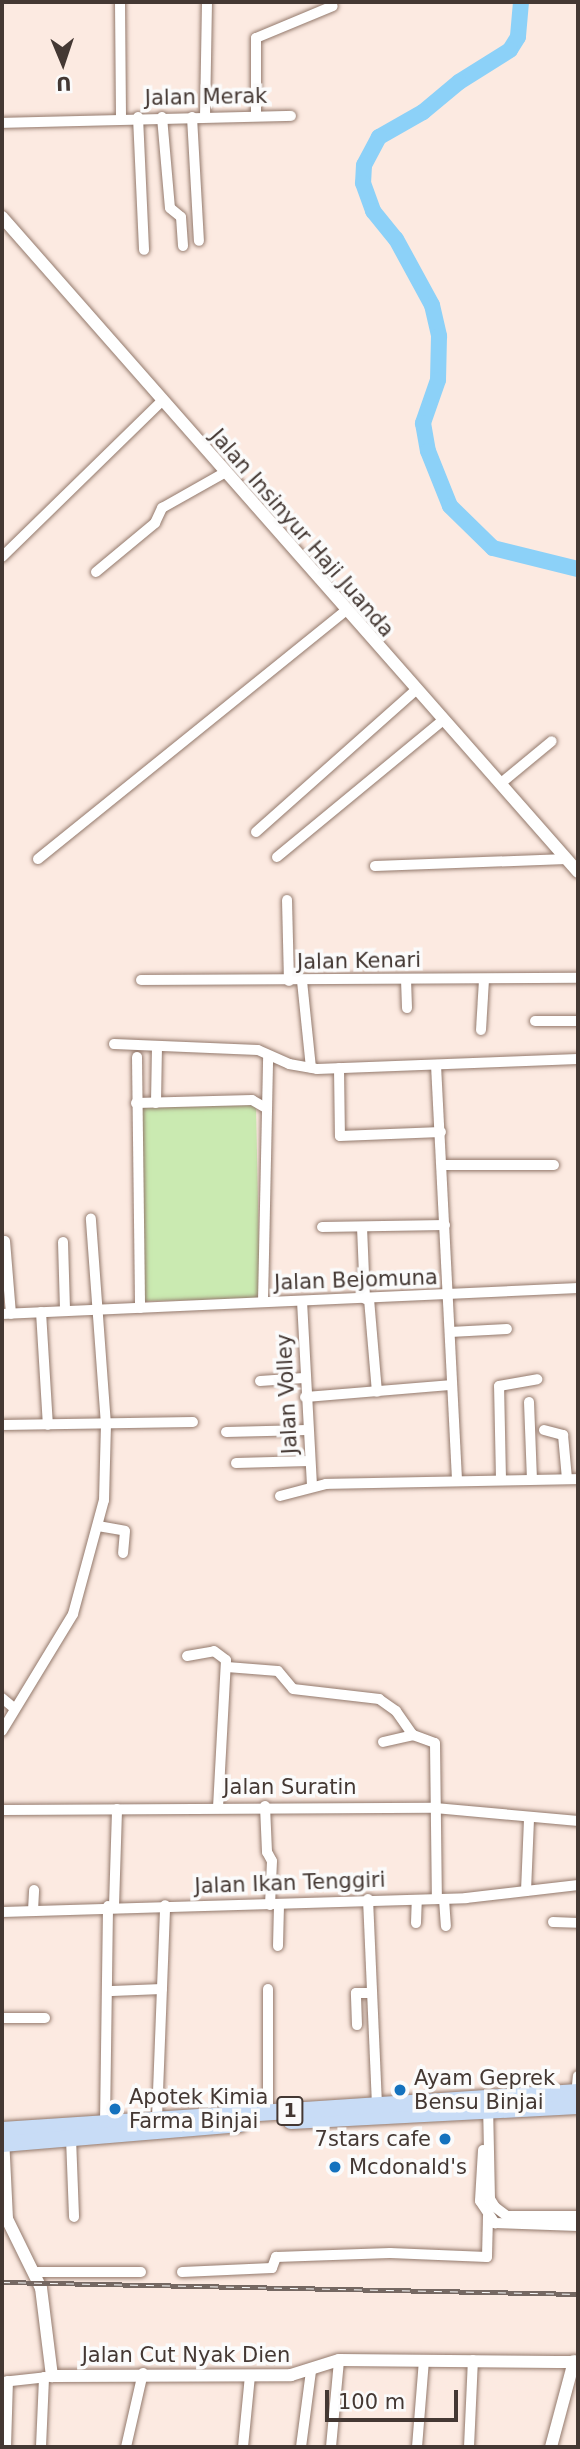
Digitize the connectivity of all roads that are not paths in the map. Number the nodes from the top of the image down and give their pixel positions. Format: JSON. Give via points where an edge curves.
{"nodes":[{"id":1,"x":120,"y":2,"type":"edge"},
{"id":2,"x":207,"y":2,"type":"edge"},
{"id":3,"x":333,"y":6,"type":"dead end"},
{"id":4,"x":256,"y":116,"type":"junction"},
{"id":5,"x":291,"y":116,"type":"dead end"},
{"id":6,"x":138,"y":117,"type":"junction"},
{"id":7,"x":162,"y":117,"type":"junction"},
{"id":8,"x":192,"y":117,"type":"junction"},
{"id":9,"x":205,"y":117,"type":"junction"},
{"id":10,"x":121,"y":118,"type":"junction"},
{"id":11,"x":2,"y":123,"type":"edge"},
{"id":12,"x":2,"y":217,"type":"edge"},
{"id":13,"x":199,"y":241,"type":"dead end"},
{"id":14,"x":183,"y":246,"type":"dead end"},
{"id":15,"x":144,"y":250,"type":"dead end"},
{"id":16,"x":162,"y":401,"type":"junction"},
{"id":17,"x":225,"y":473,"type":"junction"},
{"id":18,"x":2,"y":557,"type":"edge"},
{"id":19,"x":96,"y":572,"type":"dead end"},
{"id":20,"x":345,"y":611,"type":"junction"},
{"id":21,"x":415,"y":691,"type":"junction"},
{"id":22,"x":442,"y":721,"type":"junction"},
{"id":23,"x":552,"y":741,"type":"dead end"},
{"id":24,"x":500,"y":784,"type":"junction"},
{"id":25,"x":256,"y":832,"type":"dead end"},
{"id":26,"x":277,"y":858,"type":"dead end"},
{"id":27,"x":38,"y":859,"type":"dead end"},
{"id":28,"x":567,"y":859,"type":"junction"},
{"id":29,"x":375,"y":866,"type":"dead end"},
{"id":30,"x":578,"y":872,"type":"edge"},
{"id":31,"x":287,"y":900,"type":"dead end"},
{"id":32,"x":578,"y":978,"type":"edge"},
{"id":33,"x":406,"y":979,"type":"junction"},
{"id":34,"x":141,"y":980,"type":"dead end"},
{"id":35,"x":484,"y":980,"type":"junction"},
{"id":36,"x":289,"y":981,"type":"junction"},
{"id":37,"x":302,"y":981,"type":"junction"},
{"id":38,"x":407,"y":1008,"type":"dead end"},
{"id":39,"x":535,"y":1021,"type":"dead end"},
{"id":40,"x":578,"y":1021,"type":"edge"},
{"id":41,"x":481,"y":1030,"type":"dead end"},
{"id":42,"x":114,"y":1044,"type":"dead end"},
{"id":43,"x":157,"y":1046,"type":"junction"},
{"id":44,"x":268,"y":1056,"type":"junction"},
{"id":45,"x":137,"y":1057,"type":"dead end"},
{"id":46,"x":578,"y":1059,"type":"edge"},
{"id":47,"x":436,"y":1065,"type":"junction"},
{"id":48,"x":311,"y":1068,"type":"junction"},
{"id":49,"x":339,"y":1068,"type":"junction"},
{"id":50,"x":135,"y":1103,"type":"junction"},
{"id":51,"x":156,"y":1103,"type":"junction"},
{"id":52,"x":264,"y":1107,"type":"junction"},
{"id":53,"x":441,"y":1132,"type":"junction"},
{"id":54,"x":442,"y":1165,"type":"junction"},
{"id":55,"x":554,"y":1165,"type":"dead end"},
{"id":56,"x":91,"y":1219,"type":"dead end"},
{"id":57,"x":445,"y":1225,"type":"junction"},
{"id":58,"x":322,"y":1227,"type":"dead end"},
{"id":59,"x":362,"y":1227,"type":"junction"},
{"id":60,"x":5,"y":1241,"type":"dead end"},
{"id":61,"x":63,"y":1242,"type":"dead end"},
{"id":62,"x":578,"y":1288,"type":"edge"},
{"id":63,"x":449,"y":1294,"type":"junction"},
{"id":64,"x":367,"y":1299,"type":"junction"},
{"id":65,"x":302,"y":1301,"type":"junction"},
{"id":66,"x":263,"y":1303,"type":"junction"},
{"id":67,"x":140,"y":1308,"type":"junction"},
{"id":68,"x":65,"y":1310,"type":"junction"},
{"id":69,"x":95,"y":1310,"type":"junction"},
{"id":70,"x":41,"y":1312,"type":"junction"},
{"id":71,"x":7,"y":1314,"type":"edge"},
{"id":72,"x":507,"y":1329,"type":"dead end"},
{"id":73,"x":450,"y":1332,"type":"junction"},
{"id":74,"x":304,"y":1378,"type":"junction"},
{"id":75,"x":537,"y":1379,"type":"dead end"},
{"id":76,"x":260,"y":1381,"type":"dead end"},
{"id":77,"x":451,"y":1385,"type":"junction"},
{"id":78,"x":377,"y":1392,"type":"junction"},
{"id":79,"x":305,"y":1397,"type":"junction"},
{"id":80,"x":529,"y":1402,"type":"dead end"},
{"id":81,"x":193,"y":1422,"type":"dead end"},
{"id":82,"x":2,"y":1425,"type":"edge"},
{"id":83,"x":48,"y":1425,"type":"junction"},
{"id":84,"x":106,"y":1425,"type":"junction"},
{"id":85,"x":307,"y":1430,"type":"junction"},
{"id":86,"x":544,"y":1430,"type":"dead end"},
{"id":87,"x":226,"y":1432,"type":"dead end"},
{"id":88,"x":310,"y":1461,"type":"junction"},
{"id":89,"x":236,"y":1463,"type":"dead end"},
{"id":90,"x":500,"y":1479,"type":"junction"},
{"id":91,"x":532,"y":1479,"type":"junction"},
{"id":92,"x":572,"y":1479,"type":"edge"},
{"id":93,"x":457,"y":1480,"type":"junction"},
{"id":94,"x":312,"y":1486,"type":"junction"},
{"id":95,"x":280,"y":1496,"type":"dead end"},
{"id":96,"x":99,"y":1526,"type":"junction"},
{"id":97,"x":123,"y":1553,"type":"dead end"},
{"id":98,"x":187,"y":1656,"type":"dead end"},
{"id":99,"x":227,"y":1667,"type":"junction"},
{"id":100,"x":2,"y":1698,"type":"edge"},
{"id":101,"x":14,"y":1708,"type":"junction"},
{"id":102,"x":2,"y":1731,"type":"edge"},
{"id":103,"x":413,"y":1735,"type":"junction"},
{"id":104,"x":383,"y":1742,"type":"dead end"},
{"id":105,"x":265,"y":1805,"type":"junction"},
{"id":106,"x":218,"y":1806,"type":"junction"},
{"id":107,"x":435,"y":1808,"type":"junction"},
{"id":108,"x":117,"y":1809,"type":"junction"},
{"id":109,"x":2,"y":1810,"type":"edge"},
{"id":110,"x":529,"y":1818,"type":"junction"},
{"id":111,"x":578,"y":1821,"type":"edge"},
{"id":112,"x":578,"y":1885,"type":"edge"},
{"id":113,"x":34,"y":1890,"type":"dead end"},
{"id":114,"x":526,"y":1891,"type":"junction"},
{"id":115,"x":368,"y":1899,"type":"junction"},
{"id":116,"x":441,"y":1899,"type":"junction"},
{"id":117,"x":417,"y":1900,"type":"junction"},
{"id":118,"x":166,"y":1905,"type":"junction"},
{"id":119,"x":275,"y":1905,"type":"junction"},
{"id":120,"x":111,"y":1906,"type":"junction"},
{"id":121,"x":33,"y":1911,"type":"junction"},
{"id":122,"x":2,"y":1912,"type":"edge"},
{"id":123,"x":553,"y":1922,"type":"dead end"},
{"id":124,"x":416,"y":1923,"type":"dead end"},
{"id":125,"x":578,"y":1923,"type":"edge"},
{"id":126,"x":446,"y":1926,"type":"dead end"},
{"id":127,"x":278,"y":1946,"type":"dead end"},
{"id":128,"x":162,"y":1989,"type":"junction"},
{"id":129,"x":268,"y":1989,"type":"dead end"},
{"id":130,"x":112,"y":1990,"type":"dead end"},
{"id":131,"x":372,"y":1993,"type":"junction"},
{"id":132,"x":2,"y":2018,"type":"edge"},
{"id":133,"x":45,"y":2018,"type":"dead end"},
{"id":134,"x":357,"y":2025,"type":"dead end"},
{"id":135,"x":578,"y":2076,"type":"edge"},
{"id":136,"x":577,"y":2099,"type":"edge"},
{"id":137,"x":488,"y":2105,"type":"junction"},
{"id":138,"x":377,"y":2111,"type":"junction"},
{"id":139,"x":268,"y":2112,"type":"junction"},
{"id":140,"x":158,"y":2118,"type":"junction"},
{"id":141,"x":2,"y":2120,"type":"edge"},
{"id":142,"x":106,"y":2123,"type":"junction"},
{"id":143,"x":486,"y":2135,"type":"junction"},
{"id":144,"x":2,"y":2137,"type":"edge"},
{"id":145,"x":71,"y":2138,"type":"junction"},
{"id":146,"x":488,"y":2216,"type":"junction"},
{"id":147,"x":578,"y":2216,"type":"edge"},
{"id":148,"x":74,"y":2217,"type":"dead end"},
{"id":149,"x":578,"y":2226,"type":"edge"},
{"id":150,"x":33,"y":2272,"type":"junction"},
{"id":151,"x":141,"y":2272,"type":"dead end"},
{"id":152,"x":182,"y":2272,"type":"dead end"},
{"id":153,"x":339,"y":2360,"type":"junction"},
{"id":154,"x":424,"y":2360,"type":"junction"},
{"id":155,"x":473,"y":2360,"type":"junction"},
{"id":156,"x":576,"y":2361,"type":"edge"},
{"id":157,"x":311,"y":2371,"type":"junction"},
{"id":158,"x":143,"y":2373,"type":"junction"},
{"id":159,"x":250,"y":2376,"type":"junction"},
{"id":160,"x":48,"y":2377,"type":"junction"},
{"id":161,"x":5,"y":2381,"type":"edge"},
{"id":162,"x":6,"y":2447,"type":"edge"},
{"id":163,"x":41,"y":2447,"type":"edge"},
{"id":164,"x":126,"y":2447,"type":"edge"},
{"id":165,"x":243,"y":2447,"type":"edge"},
{"id":166,"x":301,"y":2447,"type":"edge"},
{"id":167,"x":331,"y":2447,"type":"edge"},
{"id":168,"x":416,"y":2447,"type":"edge"},
{"id":169,"x":469,"y":2447,"type":"edge"},
{"id":170,"x":551,"y":2447,"type":"edge"}],
"edges":[{"from":1,"to":10,"type":"street","name":"Jalan Merak"},
{"from":2,"to":9,"type":"street"},
{"from":3,"to":4,"type":"street","via":[[256,38]]},
{"from":4,"to":5,"type":"street","name":"Jalan Merak"},
{"from":4,"to":9,"type":"street","name":"Jalan Merak"},
{"from":6,"to":7,"type":"street","name":"Jalan Merak"},
{"from":6,"to":10,"type":"street","name":"Jalan Merak"},
{"from":6,"to":15,"type":"street"},
{"from":7,"to":8,"type":"street","name":"Jalan Merak"},
{"from":7,"to":14,"type":"street","via":[[170,208],[181,217]]},
{"from":8,"to":9,"type":"street","name":"Jalan Merak"},
{"from":8,"to":13,"type":"street"},
{"from":10,"to":11,"type":"street","name":"Jalan Merak"},
{"from":12,"to":16,"type":"street","name":"Jalan Insinyur Haji Juanda"},
{"from":16,"to":17,"type":"street","name":"Jalan Insinyur Haji Juanda"},
{"from":16,"to":18,"type":"street"},
{"from":17,"to":19,"type":"street","via":[[162,508],[155,523]]},
{"from":17,"to":20,"type":"street","name":"Jalan Insinyur Haji Juanda"},
{"from":20,"to":21,"type":"street","name":"Jalan Insinyur Haji Juanda"},
{"from":20,"to":27,"type":"street"},
{"from":21,"to":22,"type":"street","name":"Jalan Insinyur Haji Juanda"},
{"from":21,"to":25,"type":"street"},
{"from":22,"to":24,"type":"street","name":"Jalan Insinyur Haji Juanda"},
{"from":22,"to":26,"type":"street"},
{"from":23,"to":24,"type":"street"},
{"from":24,"to":28,"type":"street","name":"Jalan Insinyur Haji Juanda"},
{"from":28,"to":29,"type":"street"},
{"from":28,"to":30,"type":"street","name":"Jalan Insinyur Haji Juanda"},
{"from":31,"to":36,"type":"street"},
{"from":32,"to":35,"type":"street","name":"Jalan Kenari"},
{"from":33,"to":35,"type":"street","name":"Jalan Kenari"},
{"from":33,"to":37,"type":"street","name":"Jalan Kenari"},
{"from":33,"to":38,"type":"street"},
{"from":34,"to":36,"type":"street","name":"Jalan Kenari"},
{"from":35,"to":41,"type":"street"},
{"from":36,"to":37,"type":"street","name":"Jalan Kenari"},
{"from":37,"to":48,"type":"street"},
{"from":39,"to":40,"type":"street"},
{"from":42,"to":43,"type":"street"},
{"from":43,"to":44,"type":"street","via":[[258,1050]]},
{"from":43,"to":51,"type":"street"},
{"from":44,"to":48,"type":"street"},
{"from":44,"to":52,"type":"street"},
{"from":45,"to":50,"type":"street"},
{"from":46,"to":47,"type":"street"},
{"from":47,"to":49,"type":"street"},
{"from":47,"to":53,"type":"street"},
{"from":48,"to":49,"type":"street"},
{"from":49,"to":53,"type":"street","via":[[340,1136]]},
{"from":50,"to":51,"type":"street"},
{"from":50,"to":67,"type":"street"},
{"from":51,"to":52,"type":"street","via":[[251,1100]]},
{"from":52,"to":66,"type":"street"},
{"from":53,"to":54,"type":"street"},
{"from":54,"to":55,"type":"street"},
{"from":54,"to":57,"type":"street"},
{"from":56,"to":69,"type":"street"},
{"from":57,"to":59,"type":"street"},
{"from":57,"to":63,"type":"street"},
{"from":58,"to":59,"type":"street"},
{"from":59,"to":64,"type":"street"},
{"from":60,"to":71,"type":"street"},
{"from":61,"to":68,"type":"street"},
{"from":62,"to":63,"type":"street"},
{"from":63,"to":64,"type":"street","name":"Jalan Bejomuna"},
{"from":63,"to":73,"type":"street","name":"Jalan Bejomuna"},
{"from":64,"to":65,"type":"street","name":"Jalan Bejomuna"},
{"from":64,"to":78,"type":"street"},
{"from":65,"to":66,"type":"street","name":"Jalan Bejomuna"},
{"from":65,"to":74,"type":"street","name":"Jalan Volley"},
{"from":66,"to":67,"type":"street","name":"Jalan Bejomuna"},
{"from":67,"to":69,"type":"street","name":"Jalan Bejomuna"},
{"from":68,"to":69,"type":"street","name":"Jalan Bejomuna"},
{"from":68,"to":70,"type":"street","name":"Jalan Bejomuna"},
{"from":69,"to":84,"type":"street"},
{"from":70,"to":71,"type":"street","name":"Jalan Bejomuna"},
{"from":70,"to":83,"type":"street"},
{"from":72,"to":73,"type":"street"},
{"from":73,"to":77,"type":"street","name":"Jalan Bejomuna"},
{"from":74,"to":76,"type":"street"},
{"from":74,"to":79,"type":"street","name":"Jalan Volley"},
{"from":75,"to":90,"type":"street","via":[[499,1386]]},
{"from":77,"to":78,"type":"street"},
{"from":77,"to":93,"type":"street","name":"Jalan Bejomuna"},
{"from":78,"to":79,"type":"street"},
{"from":79,"to":85,"type":"street","name":"Jalan Volley"},
{"from":80,"to":91,"type":"street"},
{"from":81,"to":84,"type":"street"},
{"from":82,"to":83,"type":"street"},
{"from":83,"to":84,"type":"street"},
{"from":84,"to":96,"type":"street"},
{"from":85,"to":87,"type":"street"},
{"from":85,"to":88,"type":"street","name":"Jalan Volley"},
{"from":86,"to":92,"type":"street","via":[[564,1435]]},
{"from":88,"to":89,"type":"street"},
{"from":88,"to":94,"type":"street","name":"Jalan Volley"},
{"from":90,"to":91,"type":"street"},
{"from":90,"to":93,"type":"street"},
{"from":91,"to":92,"type":"street"},
{"from":93,"to":94,"type":"street"},
{"from":94,"to":95,"type":"street"},
{"from":96,"to":97,"type":"street","via":[[125,1531]]},
{"from":96,"to":101,"type":"street","via":[[72,1614]]},
{"from":98,"to":99,"type":"street","via":[[219,1651]]},
{"from":99,"to":103,"type":"street","via":[[278,1671],[293,1689],[379,1699],[396,1711]]},
{"from":99,"to":106,"type":"street"},
{"from":100,"to":101,"type":"street"},
{"from":101,"to":102,"type":"street"},
{"from":103,"to":104,"type":"street"},
{"from":103,"to":107,"type":"street","via":[[437,1746]]},
{"from":105,"to":106,"type":"street","name":"Jalan Suratin"},
{"from":105,"to":107,"type":"street","name":"Jalan Suratin"},
{"from":105,"to":119,"type":"street"},
{"from":106,"to":108,"type":"street","name":"Jalan Suratin"},
{"from":107,"to":110,"type":"street","name":"Jalan Suratin"},
{"from":107,"to":116,"type":"street"},
{"from":108,"to":109,"type":"street","name":"Jalan Suratin"},
{"from":108,"to":120,"type":"street"},
{"from":110,"to":111,"type":"street","name":"Jalan Suratin"},
{"from":110,"to":114,"type":"street"},
{"from":112,"to":114,"type":"street","name":"Jalan Ikan Tenggiri"},
{"from":113,"to":121,"type":"street"},
{"from":114,"to":116,"type":"street","name":"Jalan Ikan Tenggiri"},
{"from":115,"to":117,"type":"street","name":"Jalan Ikan Tenggiri"},
{"from":115,"to":119,"type":"street","name":"Jalan Ikan Tenggiri"},
{"from":115,"to":131,"type":"street"},
{"from":116,"to":117,"type":"street","name":"Jalan Ikan Tenggiri"},
{"from":116,"to":126,"type":"street"},
{"from":117,"to":124,"type":"street"},
{"from":118,"to":119,"type":"street","name":"Jalan Ikan Tenggiri"},
{"from":118,"to":120,"type":"street","name":"Jalan Ikan Tenggiri"},
{"from":118,"to":128,"type":"street"},
{"from":119,"to":127,"type":"street"},
{"from":120,"to":121,"type":"street","name":"Jalan Ikan Tenggiri"},
{"from":120,"to":142,"type":"street"},
{"from":121,"to":122,"type":"street","name":"Jalan Ikan Tenggiri"},
{"from":123,"to":125,"type":"street"},
{"from":128,"to":130,"type":"street"},
{"from":128,"to":140,"type":"street"},
{"from":129,"to":139,"type":"street"},
{"from":131,"to":134,"type":"street","via":[[355,1993]]},
{"from":131,"to":138,"type":"street"},
{"from":132,"to":133,"type":"street"},
{"from":135,"to":136,"type":"street"},
{"from":136,"to":137,"type":"main road","number":"1"},
{"from":137,"to":138,"type":"main road","number":"1"},
{"from":137,"to":143,"type":"street"},
{"from":138,"to":139,"type":"main road","number":"1"},
{"from":138,"to":145,"type":"main road","number":"1"},
{"from":139,"to":140,"type":"main road","number":"1"},
{"from":140,"to":142,"type":"main road","number":"1"},
{"from":141,"to":144,"type":"street"},
{"from":142,"to":144,"type":"main road","number":"1"},
{"from":143,"to":146,"type":"street","via":[[480,2201]]},
{"from":143,"to":147,"type":"street","via":[[490,2199],[500,2214]]},
{"from":144,"to":145,"type":"main road","number":"1"},
{"from":144,"to":150,"type":"street","via":[[7,2219]]},
{"from":145,"to":148,"type":"street"},
{"from":146,"to":149,"type":"street","via":[[502,2226]]},
{"from":146,"to":152,"type":"street","via":[[487,2257],[390,2253],[276,2257],[272,2268]]},
{"from":150,"to":151,"type":"street"},
{"from":150,"to":160,"type":"street","via":[[41,2288]]},
{"from":153,"to":154,"type":"street","name":"Jalan Cut Nyak Dien"},
{"from":153,"to":157,"type":"street","name":"Jalan Cut Nyak Dien"},
{"from":153,"to":167,"type":"street"},
{"from":154,"to":155,"type":"street","name":"Jalan Cut Nyak Dien"},
{"from":154,"to":168,"type":"street"},
{"from":155,"to":156,"type":"street","name":"Jalan Cut Nyak Dien"},
{"from":155,"to":169,"type":"street"},
{"from":156,"to":170,"type":"street"},
{"from":157,"to":159,"type":"street","name":"Jalan Cut Nyak Dien"},
{"from":157,"to":166,"type":"street"},
{"from":158,"to":159,"type":"street","name":"Jalan Cut Nyak Dien"},
{"from":158,"to":160,"type":"street","name":"Jalan Cut Nyak Dien"},
{"from":158,"to":164,"type":"street"},
{"from":159,"to":165,"type":"street"},
{"from":160,"to":161,"type":"street","name":"Jalan Cut Nyak Dien"},
{"from":160,"to":163,"type":"street"},
{"from":161,"to":162,"type":"street"}]}
